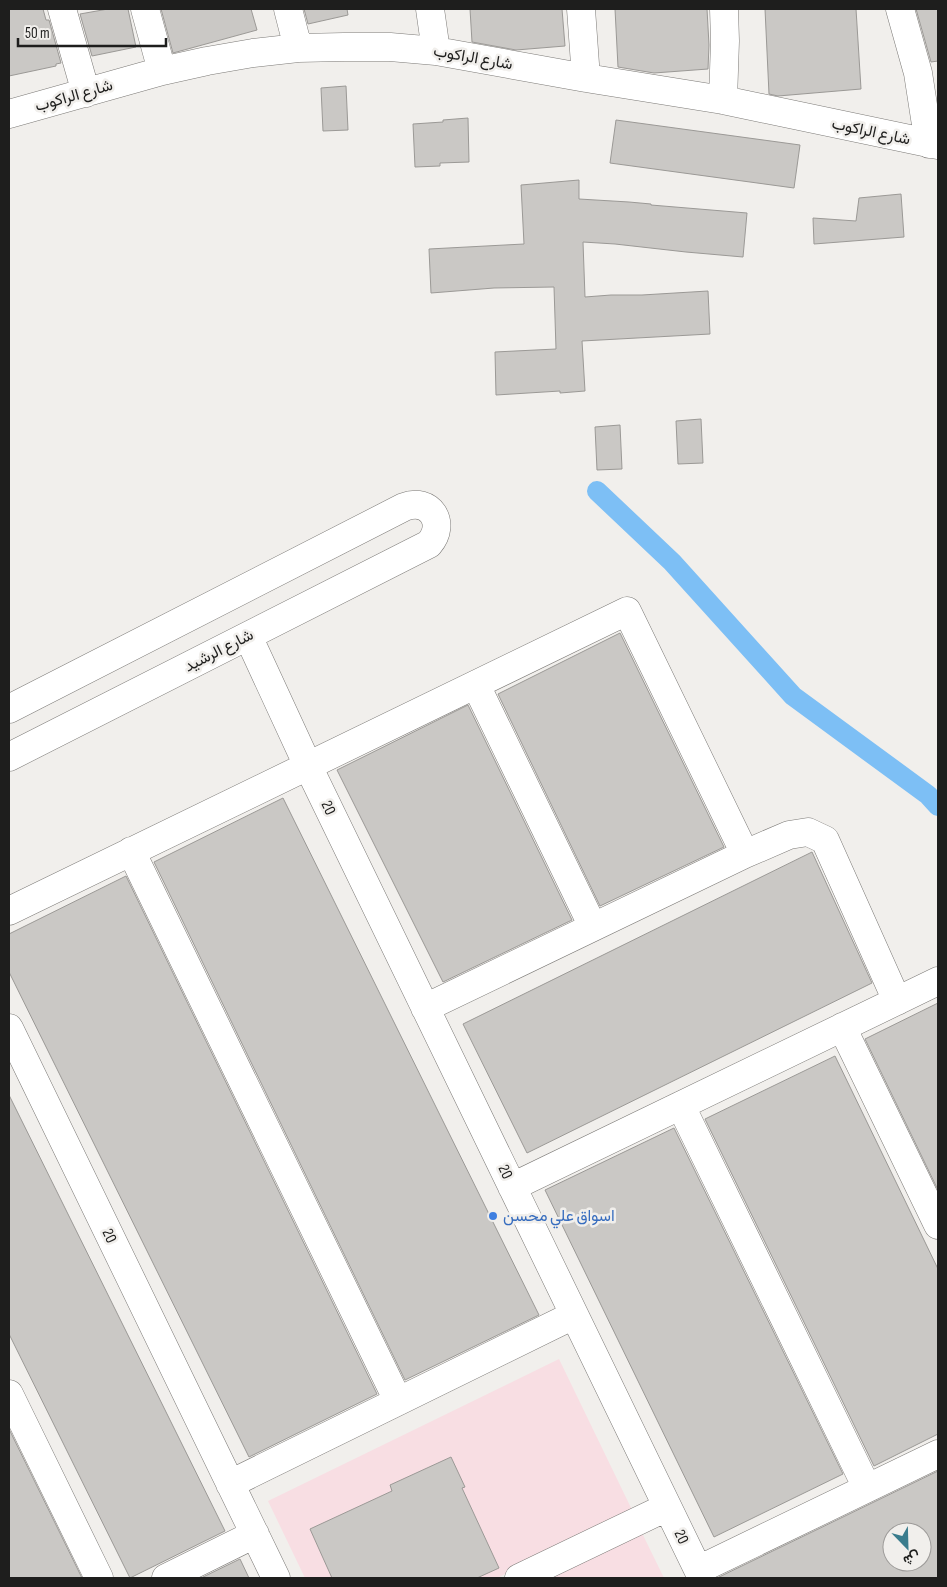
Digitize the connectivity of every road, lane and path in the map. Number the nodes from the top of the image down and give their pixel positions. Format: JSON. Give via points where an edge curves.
{"nodes":[{"id":1,"x":62,"y":9,"type":"edge"},
{"id":2,"x":145,"y":9,"type":"edge"},
{"id":3,"x":288,"y":9,"type":"edge"},
{"id":4,"x":430,"y":9,"type":"edge"},
{"id":5,"x":581,"y":9,"type":"edge"},
{"id":6,"x":724,"y":9,"type":"edge"},
{"id":7,"x":900,"y":9,"type":"edge"},
{"id":8,"x":298,"y":48,"type":"junction"},
{"id":9,"x":436,"y":51,"type":"junction"},
{"id":10,"x":162,"y":71,"type":"junction"},
{"id":11,"x":586,"y":78,"type":"junction"},
{"id":12,"x":86,"y":92,"type":"junction"},
{"id":13,"x":723,"y":100,"type":"junction"},
{"id":14,"x":9,"y":114,"type":"edge"},
{"id":15,"x":934,"y":145,"type":"edge"},
{"id":16,"x":248,"y":636,"type":"junction"},
{"id":17,"x":476,"y":685,"type":"junction"},
{"id":18,"x":9,"y":709,"type":"edge"},
{"id":19,"x":9,"y":757,"type":"edge"},
{"id":20,"x":308,"y":766,"type":"junction"},
{"id":21,"x":131,"y":851,"type":"junction"},
{"id":22,"x":745,"y":854,"type":"junction"},
{"id":23,"x":9,"y":911,"type":"edge"},
{"id":24,"x":593,"y":927,"type":"junction"},
{"id":25,"x":938,"y":981,"type":"edge"},
{"id":26,"x":897,"y":1001,"type":"junction"},
{"id":27,"x":425,"y":1008,"type":"junction"},
{"id":28,"x":9,"y":1028,"type":"edge"},
{"id":29,"x":842,"y":1028,"type":"junction"},
{"id":30,"x":16,"y":1060,"type":"edge"},
{"id":31,"x":681,"y":1106,"type":"junction"},
{"id":32,"x":512,"y":1187,"type":"junction"},
{"id":33,"x":938,"y":1225,"type":"edge"},
{"id":34,"x":574,"y":1315,"type":"junction"},
{"id":35,"x":9,"y":1394,"type":"edge"},
{"id":36,"x":398,"y":1401,"type":"junction"},
{"id":37,"x":938,"y":1454,"type":"edge"},
{"id":38,"x":230,"y":1484,"type":"junction"},
{"id":39,"x":867,"y":1488,"type":"junction"},
{"id":40,"x":667,"y":1506,"type":"junction"},
{"id":41,"x":255,"y":1534,"type":"junction"},
{"id":42,"x":700,"y":1574,"type":"edge"},
{"id":43,"x":99,"y":1578,"type":"edge"},
{"id":44,"x":166,"y":1578,"type":"edge"},
{"id":45,"x":276,"y":1578,"type":"edge"},
{"id":46,"x":519,"y":1578,"type":"edge"}],
"edges":[{"from":1,"to":12,"type":"street"},
{"from":2,"to":10,"type":"street"},
{"from":3,"to":8,"type":"street"},
{"from":4,"to":9,"type":"street"},
{"from":5,"to":11,"type":"street"},
{"from":6,"to":13,"type":"street"},
{"from":7,"to":15,"type":"street"},
{"from":8,"to":9,"type":"street","name":"شارع الراكوب","via":[[390,47]]},
{"from":8,"to":10,"type":"street","name":"شارع الراكوب","via":[[252,53]]},
{"from":9,"to":11,"type":"street","name":"شارع الراكوب"},
{"from":10,"to":12,"type":"street","name":"شارع الراكوب"},
{"from":11,"to":13,"type":"street","name":"شارع الراكوب"},
{"from":12,"to":14,"type":"street","name":"شارع الراكوب"},
{"from":13,"to":15,"type":"street","name":"شارع الراكوب"},
{"from":16,"to":18,"type":"street","name":"شارع الرشيد","via":[[429,544],[437,526],[433,514],[423,506],[410,504]]},
{"from":16,"to":19,"type":"street","name":"شارع الرشيد"},
{"from":16,"to":20,"type":"street","name":"20"},
{"from":17,"to":20,"type":"street"},
{"from":17,"to":22,"type":"street","via":[[628,611]]},
{"from":17,"to":24,"type":"street"},
{"from":20,"to":21,"type":"street"},
{"from":20,"to":27,"type":"street","name":"20"},
{"from":21,"to":23,"type":"street"},
{"from":21,"to":36,"type":"street"},
{"from":22,"to":24,"type":"street"},
{"from":22,"to":26,"type":"street","via":[[789,835],[808,832],[825,840]]},
{"from":24,"to":27,"type":"street"},
{"from":25,"to":26,"type":"street"},
{"from":26,"to":29,"type":"street"},
{"from":27,"to":32,"type":"street","name":"20"},
{"from":28,"to":30,"type":"street","name":"20"},
{"from":29,"to":31,"type":"street"},
{"from":29,"to":33,"type":"street"},
{"from":30,"to":38,"type":"street","name":"20"},
{"from":31,"to":32,"type":"street"},
{"from":31,"to":39,"type":"street"},
{"from":32,"to":34,"type":"street","name":"20"},
{"from":34,"to":36,"type":"street"},
{"from":34,"to":40,"type":"street","name":"20"},
{"from":35,"to":43,"type":"street"},
{"from":36,"to":38,"type":"street"},
{"from":37,"to":39,"type":"street"},
{"from":38,"to":41,"type":"street","name":"20"},
{"from":39,"to":42,"type":"street"},
{"from":40,"to":42,"type":"street","name":"20"},
{"from":40,"to":46,"type":"street"},
{"from":41,"to":44,"type":"street"},
{"from":41,"to":45,"type":"street","name":"20"}]}
